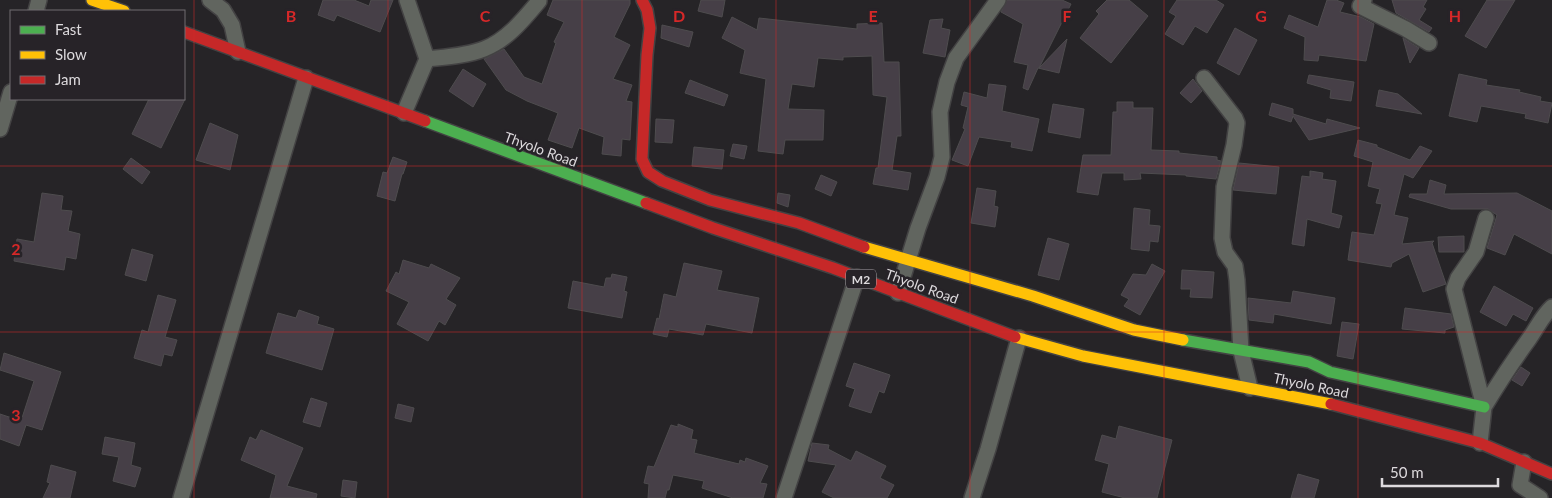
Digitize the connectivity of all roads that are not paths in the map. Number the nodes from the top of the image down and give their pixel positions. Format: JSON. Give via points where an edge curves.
{"nodes":[{"id":1,"x":92,"y":0,"type":"edge"},
{"id":2,"x":210,"y":0,"type":"edge"},
{"id":3,"x":407,"y":0,"type":"edge"},
{"id":4,"x":642,"y":0,"type":"edge"},
{"id":5,"x":998,"y":0,"type":"edge"},
{"id":6,"x":539,"y":1,"type":"edge"},
{"id":7,"x":1357,"y":2,"type":"edge"},
{"id":8,"x":121,"y":10,"type":"edge"},
{"id":9,"x":185,"y":32,"type":"edge"},
{"id":10,"x":1429,"y":43,"type":"dead end"},
{"id":11,"x":238,"y":52,"type":"junction"},
{"id":12,"x":426,"y":59,"type":"junction"},
{"id":13,"x":306,"y":78,"type":"junction"},
{"id":14,"x":1204,"y":78,"type":"dead end"},
{"id":15,"x":10,"y":95,"type":"edge"},
{"id":16,"x":404,"y":113,"type":"junction"},
{"id":17,"x":0,"y":129,"type":"edge"},
{"id":18,"x":710,"y":200,"type":"junction"},
{"id":19,"x":1486,"y":218,"type":"dead end"},
{"id":20,"x":713,"y":228,"type":"junction"},
{"id":21,"x":836,"y":253,"type":"junction"},
{"id":22,"x":908,"y":261,"type":"junction"},
{"id":23,"x":857,"y":277,"type":"junction"},
{"id":24,"x":898,"y":293,"type":"junction"},
{"id":25,"x":1552,"y":307,"type":"edge"},
{"id":26,"x":1020,"y":338,"type":"junction"},
{"id":27,"x":1240,"y":351,"type":"junction"},
{"id":28,"x":1250,"y":388,"type":"junction"},
{"id":29,"x":1484,"y":407,"type":"junction"},
{"id":30,"x":1480,"y":443,"type":"junction"},
{"id":31,"x":1524,"y":462,"type":"junction"},
{"id":32,"x":1552,"y":474,"type":"edge"},
{"id":33,"x":181,"y":498,"type":"edge"},
{"id":34,"x":784,"y":498,"type":"edge"},
{"id":35,"x":972,"y":498,"type":"edge"},
{"id":36,"x":1540,"y":498,"type":"edge"}],
"edges":[{"from":1,"to":8,"type":"main road"},
{"from":2,"to":11,"type":"street","via":[[223,10],[232,25]]},
{"from":3,"to":12,"type":"street"},
{"from":4,"to":18,"type":"main road","via":[[650,28],[642,159],[648,172],[662,181]]},
{"from":5,"to":22,"type":"street","via":[[956,58],[947,82],[940,112],[942,157]]},
{"from":6,"to":12,"type":"street","via":[[501,41],[483,50]]},
{"from":7,"to":10,"type":"street"},
{"from":9,"to":11,"type":"main road","name":"Thyolo Road","number":"M2"},
{"from":11,"to":13,"type":"main road","name":"Thyolo Road","number":"M2"},
{"from":12,"to":16,"type":"street"},
{"from":13,"to":16,"type":"main road","name":"Thyolo Road","number":"M2"},
{"from":13,"to":33,"type":"street"},
{"from":14,"to":27,"type":"street","via":[[1236,123],[1224,187],[1222,238],[1225,252],[1235,266]]},
{"from":15,"to":17,"type":"street"},
{"from":16,"to":20,"type":"main road","name":"Thyolo Road","number":"M2"},
{"from":18,"to":20,"type":"street"},
{"from":18,"to":21,"type":"main road","via":[[799,223]]},
{"from":19,"to":29,"type":"street","via":[[1476,252],[1454,289]]},
{"from":20,"to":21,"type":"main road","name":"Thyolo Road","number":"M2"},
{"from":21,"to":22,"type":"main road"},
{"from":21,"to":23,"type":"main road","name":"Thyolo Road","number":"M2"},
{"from":22,"to":24,"type":"street"},
{"from":22,"to":27,"type":"main road","via":[[1033,296],[1134,330]]},
{"from":23,"to":24,"type":"main road","name":"Thyolo Road","number":"M2"},
{"from":23,"to":34,"type":"street"},
{"from":24,"to":26,"type":"main road","name":"Thyolo Road","number":"M2"},
{"from":25,"to":29,"type":"street","via":[[1514,358]]},
{"from":26,"to":28,"type":"main road","name":"Thyolo Road","number":"M2","via":[[1083,356]]},
{"from":26,"to":35,"type":"street"},
{"from":27,"to":28,"type":"street"},
{"from":27,"to":29,"type":"main road","via":[[1309,362],[1330,372]]},
{"from":28,"to":30,"type":"main road","name":"Thyolo Road","number":"M2","via":[[1344,407]]},
{"from":29,"to":30,"type":"street"},
{"from":30,"to":31,"type":"main road","name":"Thyolo Road","number":"M2"},
{"from":31,"to":32,"type":"main road","name":"Thyolo Road","number":"M2"},
{"from":31,"to":36,"type":"street","via":[[1520,485]]}]}
